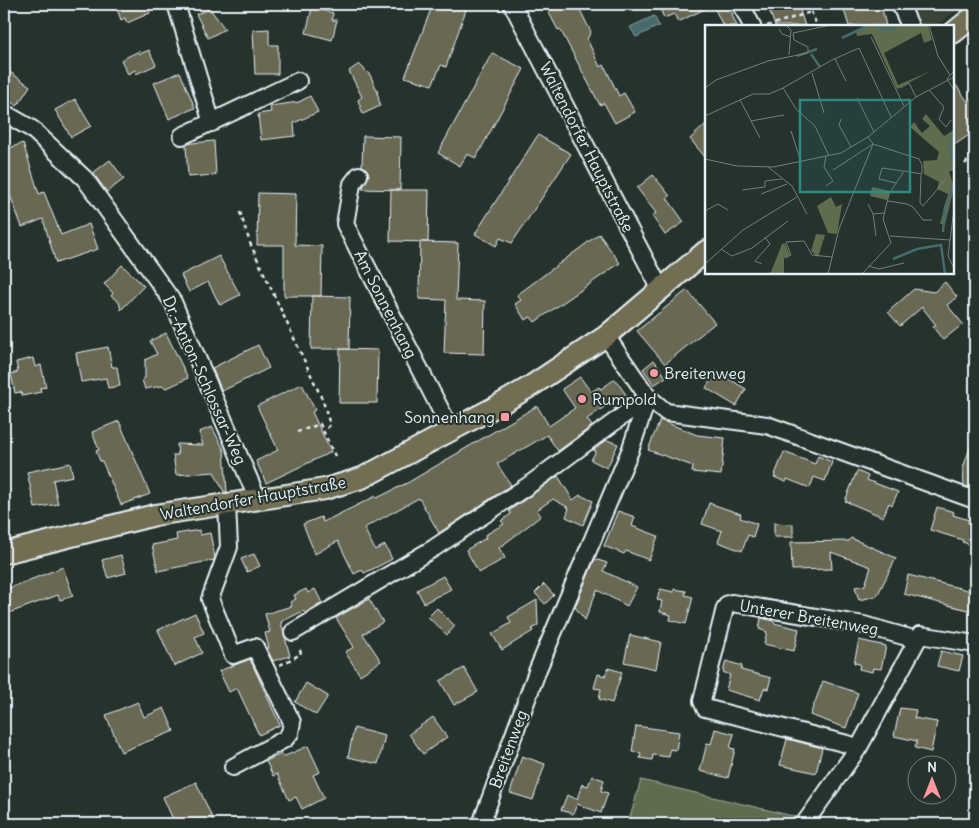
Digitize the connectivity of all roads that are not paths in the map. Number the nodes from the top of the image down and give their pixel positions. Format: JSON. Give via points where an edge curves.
{"nodes":[{"id":1,"x":176,"y":4,"type":"edge"},
{"id":2,"x":512,"y":4,"type":"edge"},
{"id":3,"x":741,"y":4,"type":"edge"},
{"id":4,"x":900,"y":4,"type":"edge"},
{"id":5,"x":975,"y":15,"type":"edge"},
{"id":6,"x":752,"y":25,"type":"edge"},
{"id":7,"x":910,"y":25,"type":"edge"},
{"id":8,"x":954,"y":32,"type":"edge"},
{"id":9,"x":298,"y":81,"type":"dead end"},
{"id":10,"x":4,"y":113,"type":"edge"},
{"id":11,"x":212,"y":123,"type":"junction"},
{"id":12,"x":182,"y":136,"type":"dead end"},
{"id":13,"x":359,"y":175,"type":"dead end"},
{"id":14,"x":705,"y":252,"type":"edge"},
{"id":15,"x":661,"y":290,"type":"junction"},
{"id":16,"x":606,"y":336,"type":"junction"},
{"id":17,"x":648,"y":397,"type":"junction"},
{"id":18,"x":451,"y":430,"type":"junction"},
{"id":19,"x":258,"y":500,"type":"junction"},
{"id":20,"x":975,"y":500,"type":"edge"},
{"id":21,"x":227,"y":505,"type":"junction"},
{"id":22,"x":4,"y":553,"type":"edge"},
{"id":23,"x":294,"y":632,"type":"road end"},
{"id":24,"x":917,"y":640,"type":"junction"},
{"id":25,"x":975,"y":644,"type":"edge"},
{"id":26,"x":859,"y":747,"type":"junction"},
{"id":27,"x":233,"y":767,"type":"dead end"},
{"id":28,"x":481,"y":824,"type":"edge"},
{"id":29,"x":804,"y":824,"type":"edge"}],
"edges":[{"from":1,"to":11,"type":"street"},
{"from":2,"to":15,"type":"street","name":"Waltendorfer Hauptstraße"},
{"from":3,"to":6,"type":"street"},
{"from":4,"to":7,"type":"street"},
{"from":5,"to":8,"type":"main road"},
{"from":9,"to":11,"type":"street"},
{"from":10,"to":19,"type":"street","name":"Dr.-Anton-Schlossar-Weg","via":[[32,129],[85,179],[173,302]]},
{"from":11,"to":12,"type":"street"},
{"from":13,"to":18,"type":"street","name":"Am Sonnenhang","via":[[352,184],[345,224]]},
{"from":14,"to":15,"type":"main road","name":"Waltendorfer Hauptstraße"},
{"from":15,"to":16,"type":"main road","name":"Waltendorfer Hauptstraße"},
{"from":16,"to":17,"type":"street"},
{"from":16,"to":18,"type":"main road","name":"Waltendorfer Hauptstraße","via":[[531,386]]},
{"from":17,"to":20,"type":"street","via":[[666,412],[767,425]]},
{"from":17,"to":23,"type":"street","via":[[490,511]]},
{"from":17,"to":28,"type":"street","name":"Breitenweg","via":[[630,451],[538,669]]},
{"from":18,"to":19,"type":"main road","name":"Waltendorfer Hauptstraße","via":[[362,478],[326,489]]},
{"from":19,"to":21,"type":"main road","name":"Waltendorfer Hauptstraße"},
{"from":21,"to":22,"type":"main road","name":"Waltendorfer Hauptstraße","via":[[155,515]]},
{"from":21,"to":27,"type":"street","via":[[229,547],[210,599],[233,655],[255,647],[292,722],[290,733],[284,739]]},
{"from":24,"to":25,"type":"street","name":"Unterer Breitenweg","via":[[920,635]]},
{"from":24,"to":26,"type":"street"},
{"from":24,"to":26,"type":"street","name":"Unterer Breitenweg","via":[[854,623],[732,603],[725,608],[702,701],[705,708]]},
{"from":26,"to":29,"type":"street"}]}
